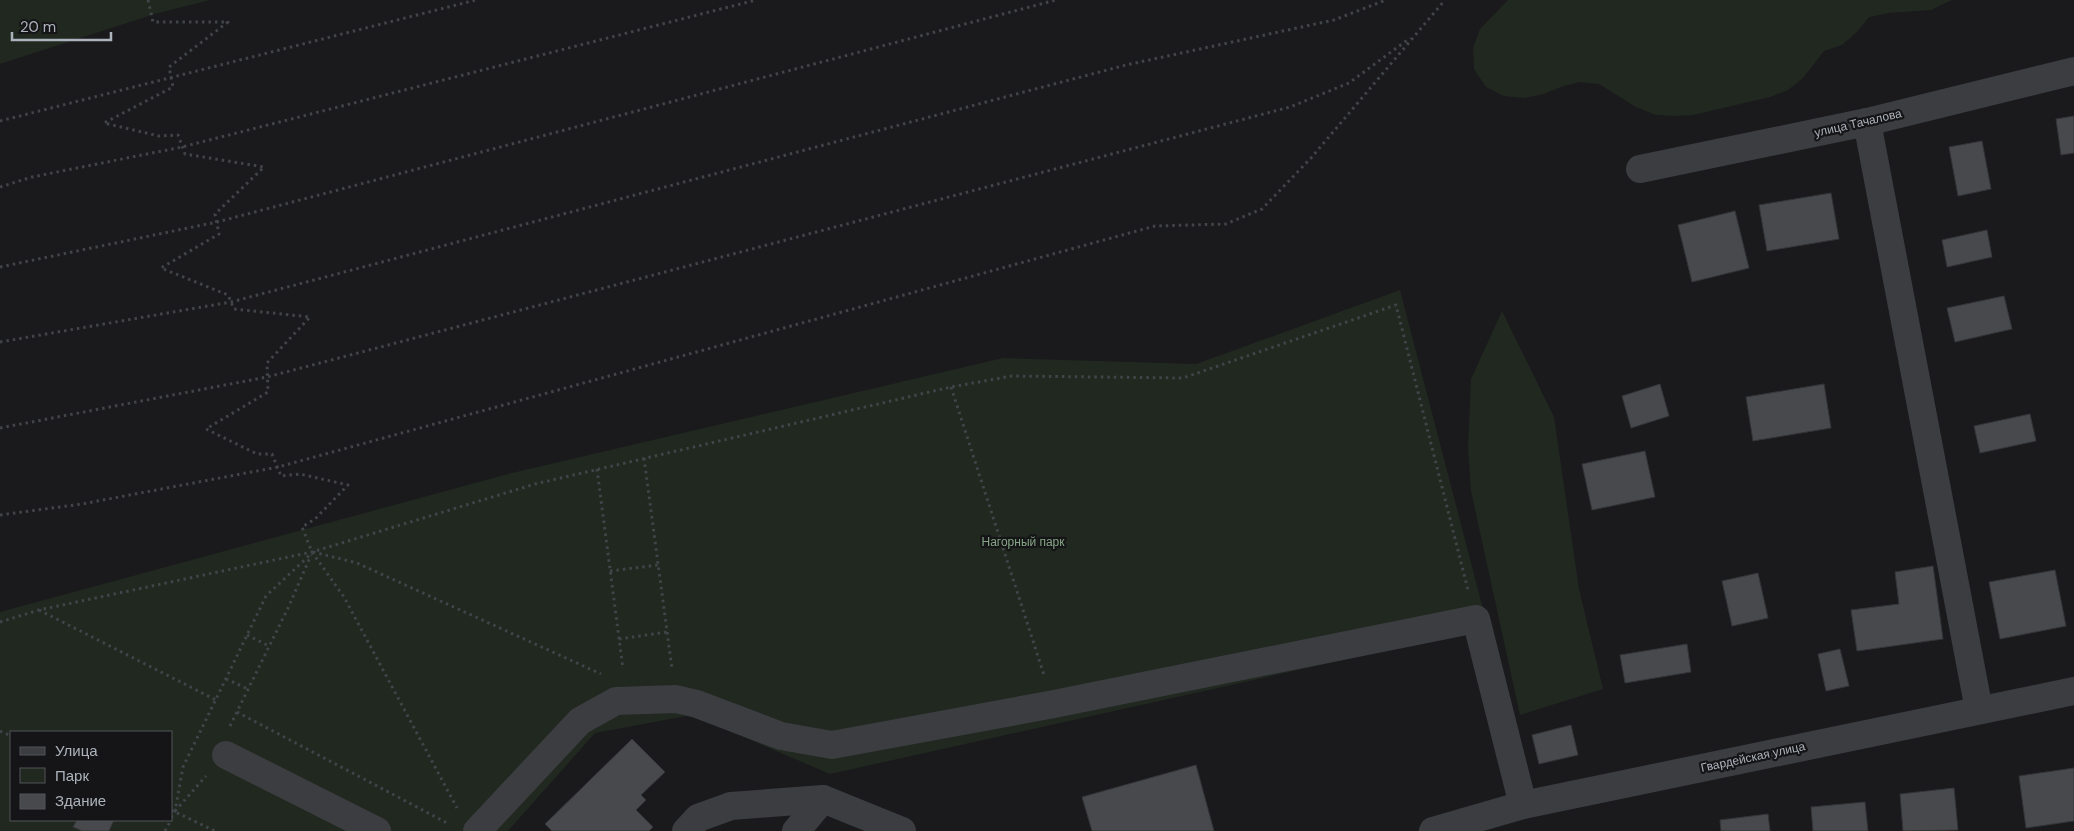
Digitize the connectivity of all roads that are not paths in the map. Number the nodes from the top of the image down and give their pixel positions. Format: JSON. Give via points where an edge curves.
{"nodes":[{"id":1,"x":2074,"y":71,"type":"edge"},
{"id":2,"x":1867,"y":122,"type":"junction"},
{"id":3,"x":1640,"y":169,"type":"dead end"},
{"id":4,"x":2074,"y":691,"type":"edge"},
{"id":5,"x":1979,"y":710,"type":"junction"},
{"id":6,"x":218,"y":762,"type":"road end"},
{"id":7,"x":823,"y":799,"type":"junction"},
{"id":8,"x":1523,"y":805,"type":"junction"},
{"id":9,"x":464,"y":824,"type":"edge"},
{"id":10,"x":377,"y":831,"type":"edge"},
{"id":11,"x":686,"y":831,"type":"edge"},
{"id":12,"x":796,"y":831,"type":"edge"},
{"id":13,"x":902,"y":831,"type":"edge"},
{"id":14,"x":1433,"y":831,"type":"edge"}],
"edges":[{"from":1,"to":2,"type":"street","name":"улица Тачалова"},
{"from":2,"to":3,"type":"street","name":"улица Тачалова"},
{"from":2,"to":5,"type":"street"},
{"from":4,"to":5,"type":"street","name":"Гвардейская улица"},
{"from":5,"to":8,"type":"street","name":"Гвардейская улица"},
{"from":6,"to":10,"type":"street"},
{"from":7,"to":11,"type":"street","via":[[731,806],[698,818]]},
{"from":7,"to":12,"type":"street"},
{"from":7,"to":13,"type":"street"},
{"from":8,"to":9,"type":"street","via":[[1476,619],[832,745],[781,736],[697,704],[627,693],[580,721]]},
{"from":8,"to":14,"type":"street","name":"Гвардейская улица"}]}
